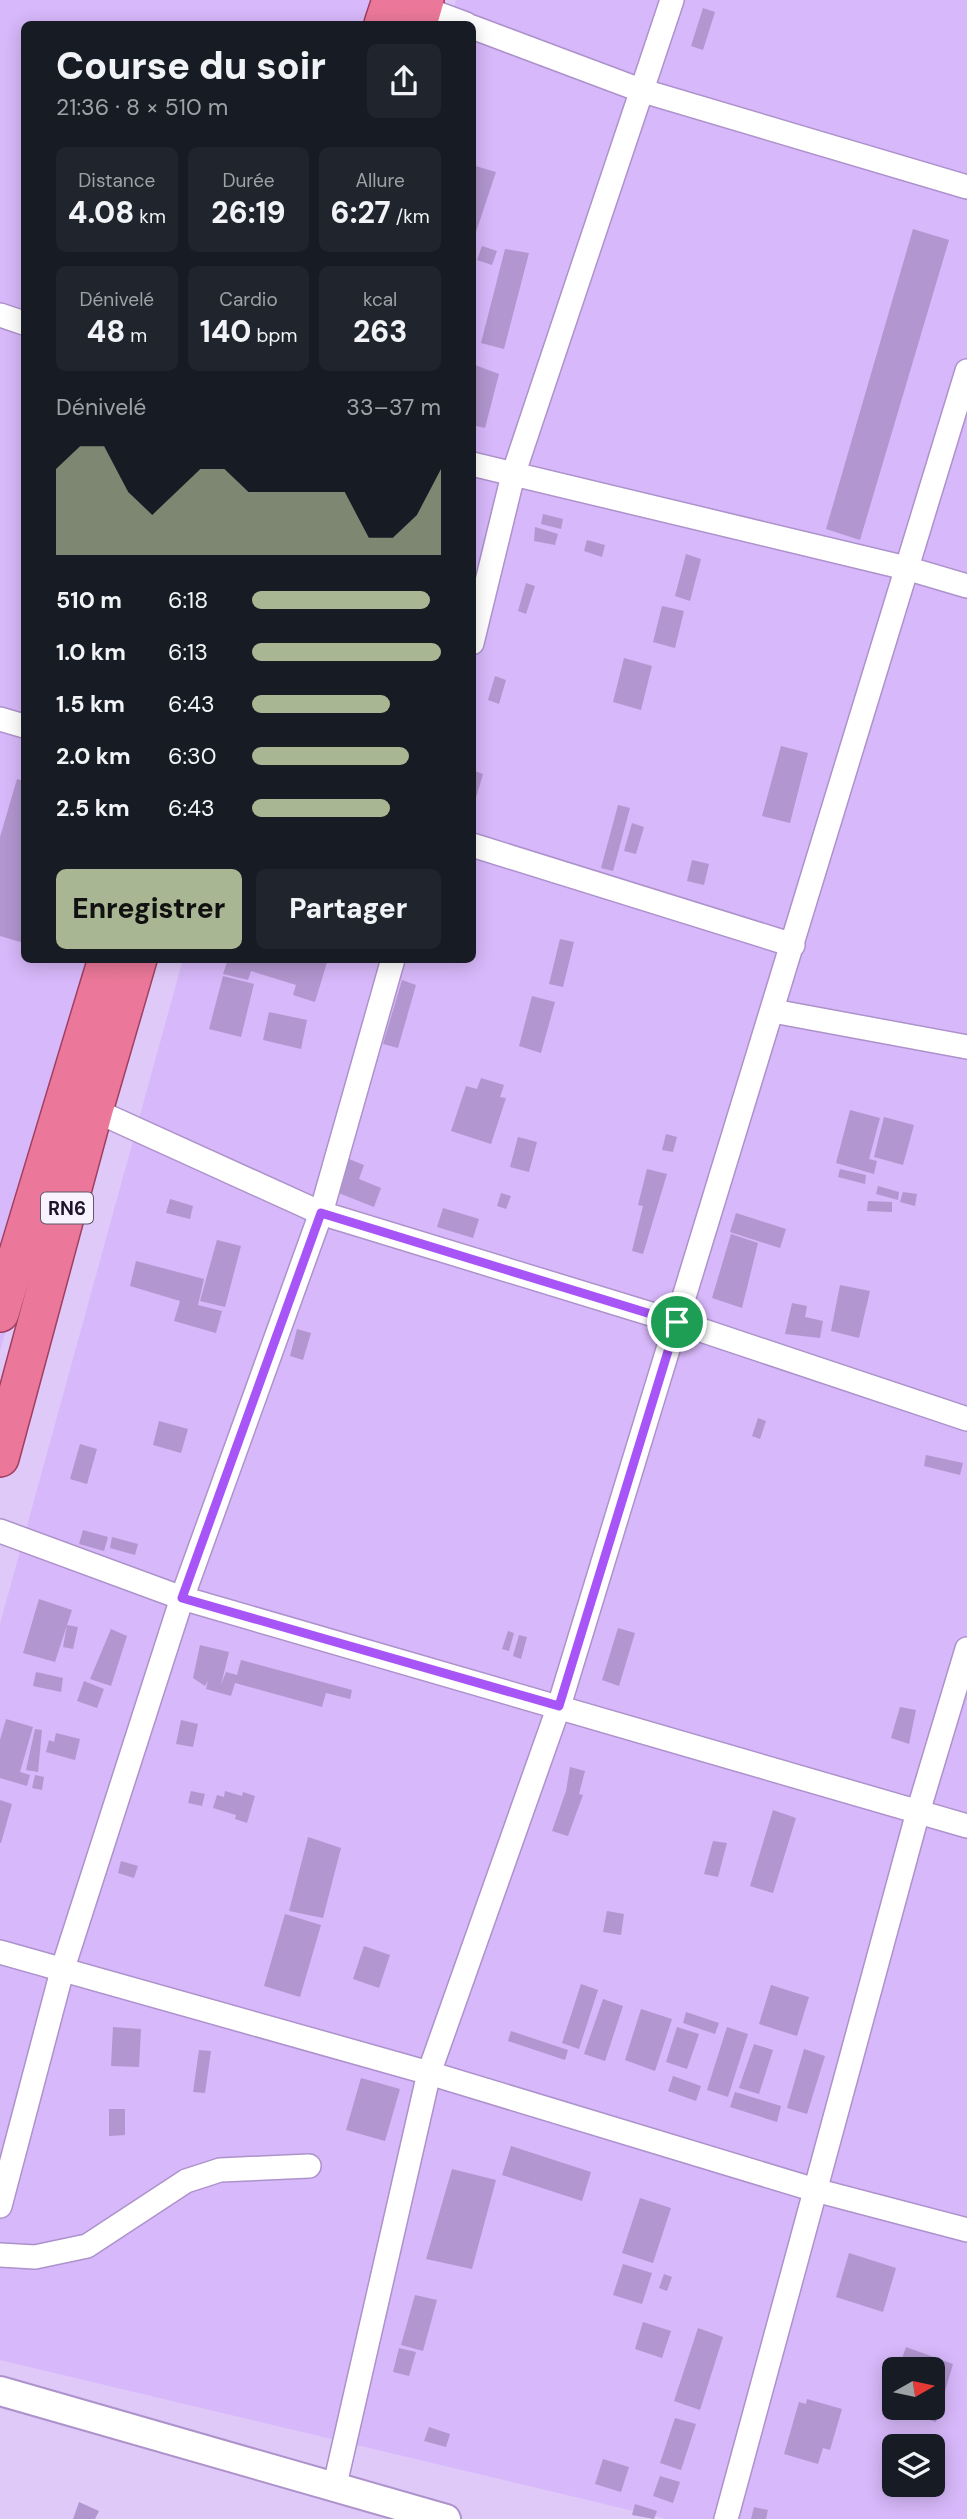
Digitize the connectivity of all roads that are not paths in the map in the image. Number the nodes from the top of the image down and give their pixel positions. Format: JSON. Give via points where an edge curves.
{"nodes":[{"id":1,"x":672,"y":0,"type":"edge"},
{"id":2,"x":414,"y":8,"type":"edge"},
{"id":3,"x":389,"y":21,"type":"edge"},
{"id":4,"x":456,"y":21,"type":"edge"},
{"id":5,"x":476,"y":28,"type":"edge"},
{"id":6,"x":640,"y":90,"type":"junction"},
{"id":7,"x":967,"y":187,"type":"edge"},
{"id":8,"x":0,"y":315,"type":"edge"},
{"id":9,"x":21,"y":322,"type":"edge"},
{"id":10,"x":967,"y":372,"type":"edge"},
{"id":11,"x":476,"y":465,"type":"edge"},
{"id":12,"x":513,"y":475,"type":"junction"},
{"id":13,"x":906,"y":568,"type":"junction"},
{"id":14,"x":967,"y":586,"type":"edge"},
{"id":15,"x":476,"y":627,"type":"edge"},
{"id":16,"x":0,"y":719,"type":"edge"},
{"id":17,"x":21,"y":725,"type":"edge"},
{"id":18,"x":476,"y":846,"type":"edge"},
{"id":19,"x":793,"y":945,"type":"junction"},
{"id":20,"x":106,"y":963,"type":"edge"},
{"id":21,"x":137,"y":963,"type":"edge"},
{"id":22,"x":392,"y":963,"type":"edge"},
{"id":23,"x":773,"y":1012,"type":"junction"},
{"id":24,"x":967,"y":1047,"type":"edge"},
{"id":25,"x":94,"y":1110,"type":"junction"},
{"id":26,"x":321,"y":1213,"type":"junction"},
{"id":27,"x":0,"y":1313,"type":"edge"},
{"id":28,"x":677,"y":1322,"type":"junction"},
{"id":29,"x":967,"y":1419,"type":"edge"},
{"id":30,"x":0,"y":1458,"type":"edge"},
{"id":31,"x":0,"y":1531,"type":"edge"},
{"id":32,"x":182,"y":1598,"type":"junction"},
{"id":33,"x":967,"y":1649,"type":"edge"},
{"id":34,"x":559,"y":1706,"type":"junction"},
{"id":35,"x":918,"y":1812,"type":"junction"},
{"id":36,"x":967,"y":1826,"type":"edge"},
{"id":37,"x":0,"y":1952,"type":"edge"},
{"id":38,"x":62,"y":1970,"type":"junction"},
{"id":39,"x":429,"y":2073,"type":"junction"},
{"id":40,"x":309,"y":2166,"type":"dead end"},
{"id":41,"x":814,"y":2190,"type":"junction"},
{"id":42,"x":0,"y":2206,"type":"edge"},
{"id":43,"x":967,"y":2230,"type":"edge"},
{"id":44,"x":0,"y":2255,"type":"edge"},
{"id":45,"x":0,"y":2391,"type":"edge"},
{"id":46,"x":334,"y":2489,"type":"junction"},
{"id":47,"x":446,"y":2519,"type":"edge"},
{"id":48,"x":726,"y":2519,"type":"edge"}],
"edges":[{"from":1,"to":6,"type":"street"},
{"from":2,"to":3,"type":"highway"},
{"from":2,"to":4,"type":"street"},
{"from":5,"to":6,"type":"street"},
{"from":6,"to":7,"type":"street"},
{"from":6,"to":12,"type":"street"},
{"from":8,"to":9,"type":"street"},
{"from":10,"to":13,"type":"street"},
{"from":11,"to":12,"type":"street"},
{"from":12,"to":13,"type":"street"},
{"from":12,"to":15,"type":"street"},
{"from":13,"to":14,"type":"street"},
{"from":13,"to":19,"type":"street"},
{"from":16,"to":17,"type":"street"},
{"from":18,"to":19,"type":"street"},
{"from":19,"to":23,"type":"street"},
{"from":20,"to":27,"type":"highway","number":"RN6"},
{"from":21,"to":25,"type":"highway","number":"RN6"},
{"from":22,"to":26,"type":"street"},
{"from":23,"to":24,"type":"street"},
{"from":23,"to":28,"type":"street"},
{"from":25,"to":26,"type":"street"},
{"from":25,"to":30,"type":"highway","number":"RN6"},
{"from":26,"to":28,"type":"street"},
{"from":26,"to":32,"type":"street"},
{"from":28,"to":29,"type":"street"},
{"from":28,"to":34,"type":"street"},
{"from":31,"to":32,"type":"street"},
{"from":32,"to":34,"type":"street"},
{"from":32,"to":38,"type":"street"},
{"from":33,"to":35,"type":"street"},
{"from":34,"to":35,"type":"street"},
{"from":34,"to":39,"type":"street"},
{"from":35,"to":36,"type":"street"},
{"from":35,"to":41,"type":"street"},
{"from":37,"to":38,"type":"street"},
{"from":38,"to":39,"type":"street"},
{"from":38,"to":42,"type":"street"},
{"from":39,"to":41,"type":"street"},
{"from":39,"to":46,"type":"street"},
{"from":40,"to":44,"type":"street","via":[[220,2170],[186,2181],[86,2246],[35,2257]]},
{"from":41,"to":43,"type":"street"},
{"from":41,"to":48,"type":"street"},
{"from":45,"to":46,"type":"street"},
{"from":46,"to":47,"type":"street"}]}
